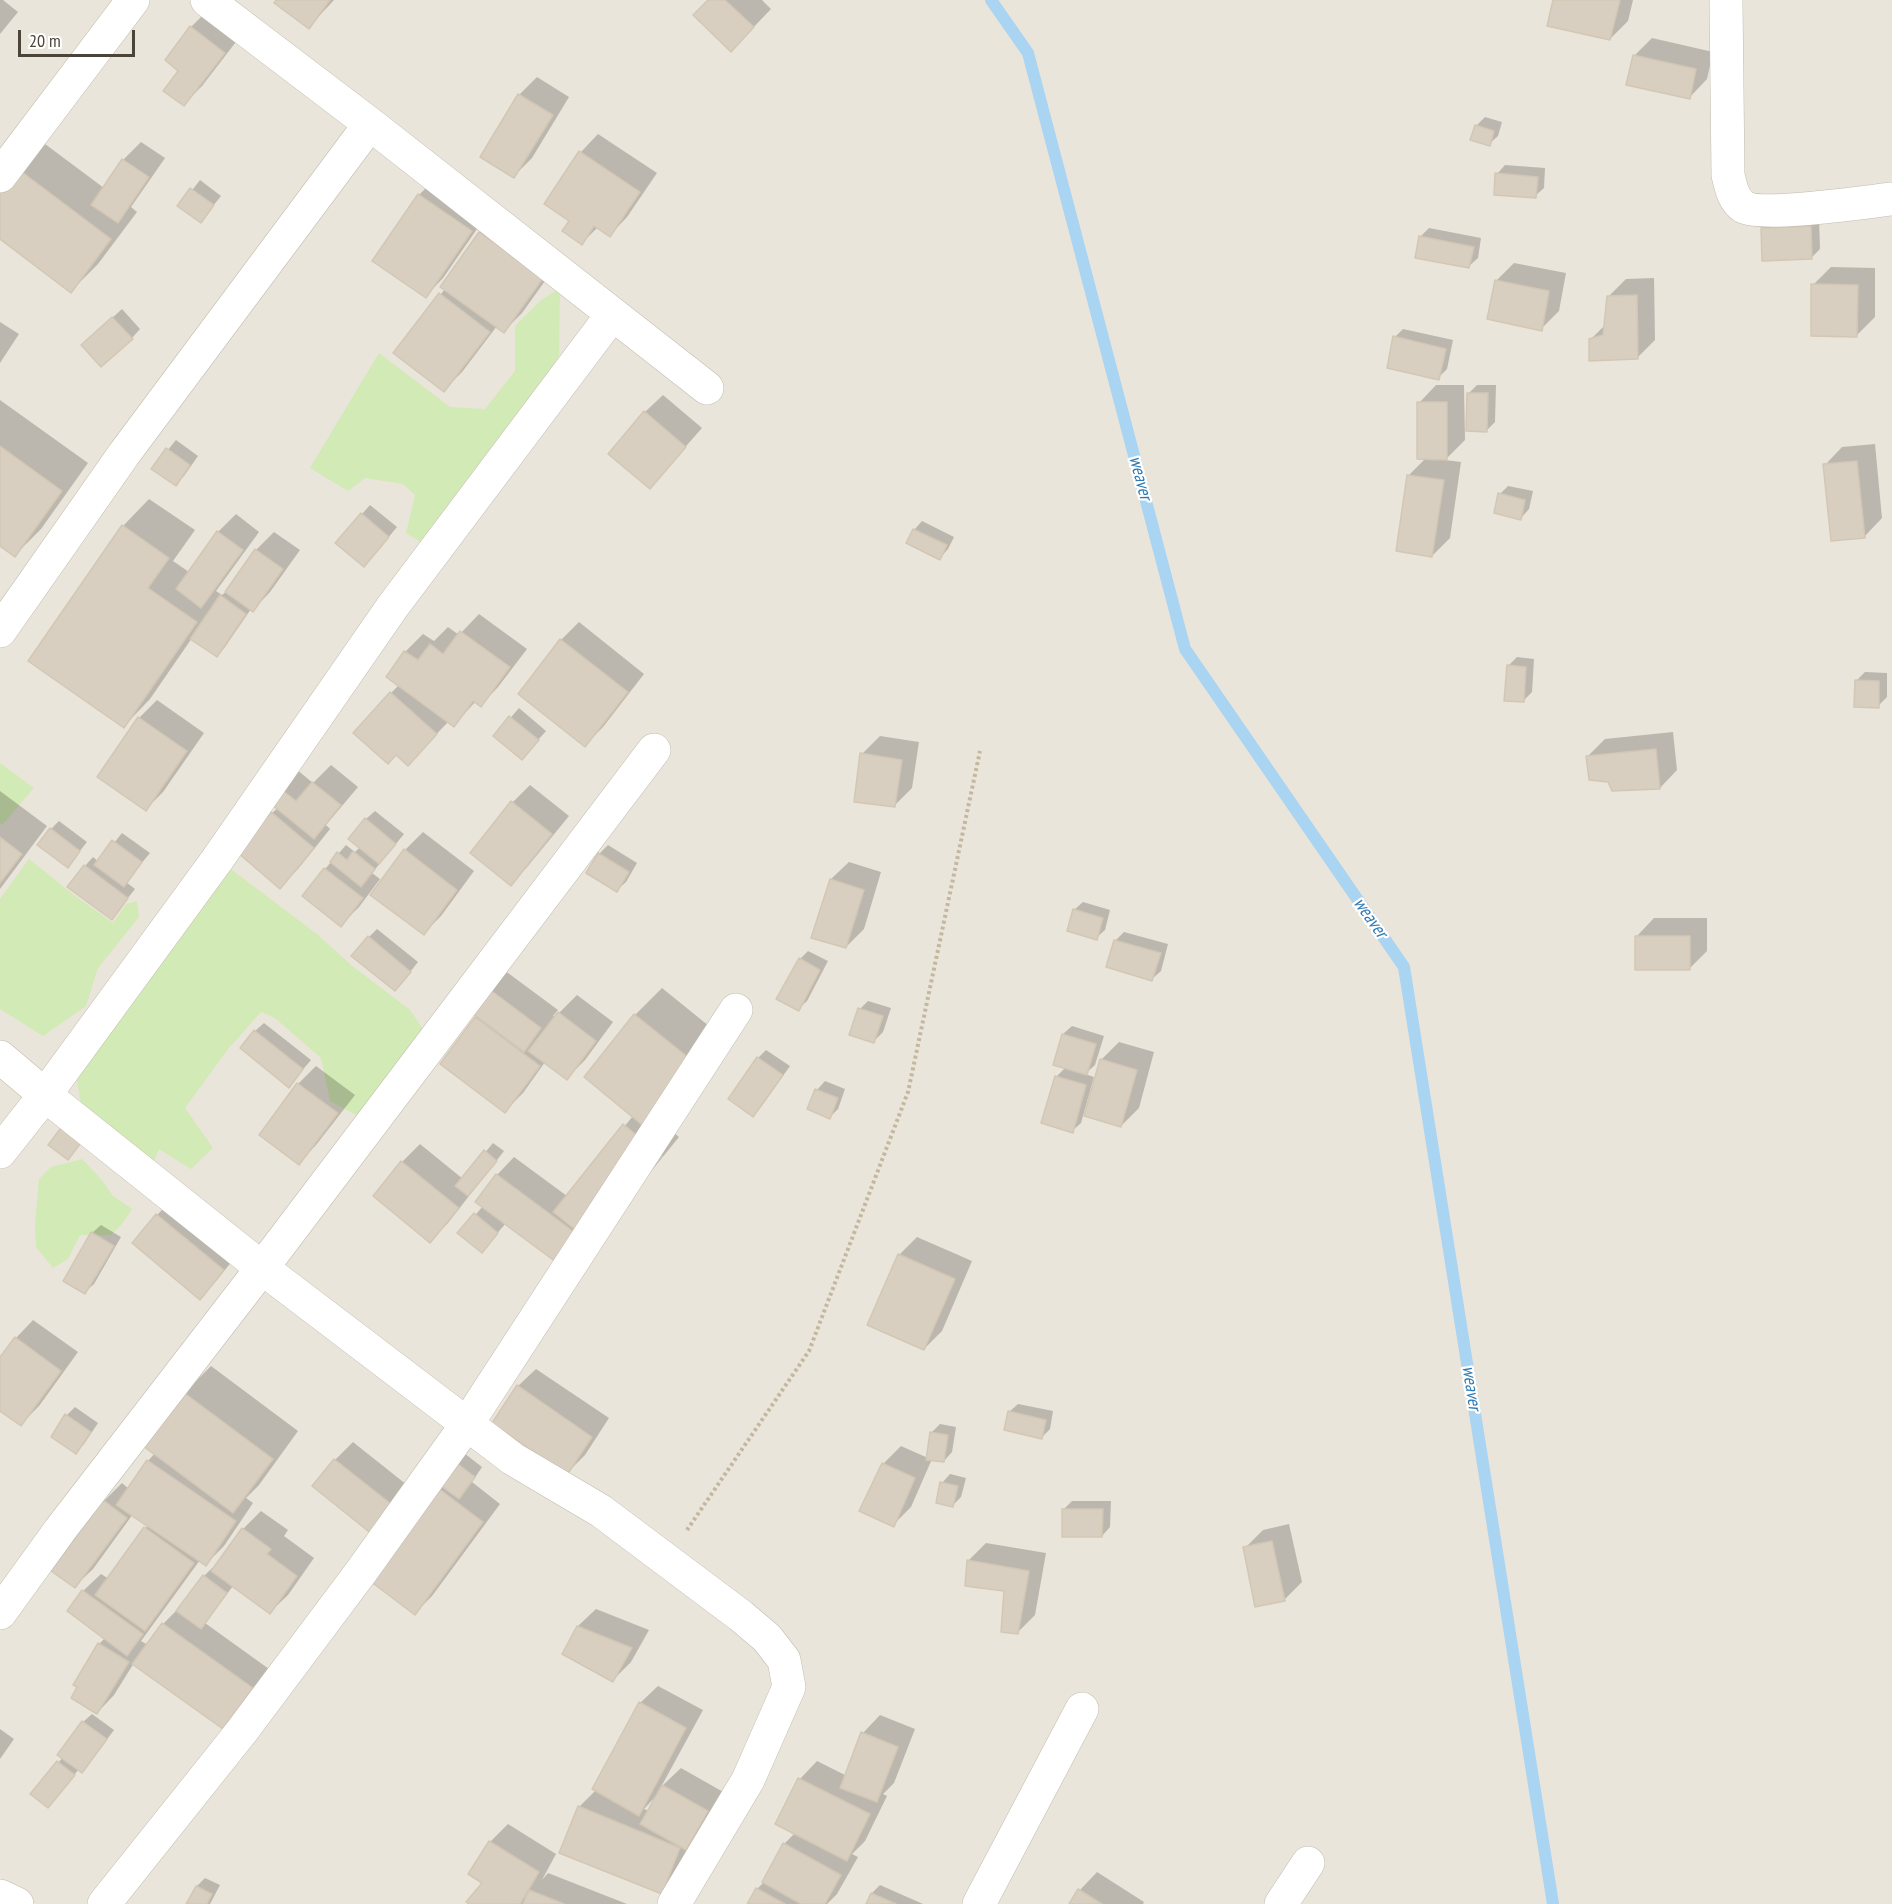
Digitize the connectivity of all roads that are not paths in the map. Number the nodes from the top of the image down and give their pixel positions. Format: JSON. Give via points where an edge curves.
{"nodes":[{"id":1,"x":133,"y":0,"type":"edge"},
{"id":2,"x":207,"y":0,"type":"edge"},
{"id":3,"x":1726,"y":0,"type":"edge"},
{"id":4,"x":370,"y":124,"type":"junction"},
{"id":5,"x":0,"y":176,"type":"edge"},
{"id":6,"x":1892,"y":199,"type":"edge"},
{"id":7,"x":612,"y":315,"type":"junction"},
{"id":8,"x":707,"y":388,"type":"dead end"},
{"id":9,"x":0,"y":631,"type":"edge"},
{"id":10,"x":654,"y":750,"type":"dead end"},
{"id":11,"x":736,"y":1010,"type":"dead end"},
{"id":12,"x":0,"y":1057,"type":"edge"},
{"id":13,"x":45,"y":1095,"type":"junction"},
{"id":14,"x":0,"y":1152,"type":"edge"},
{"id":15,"x":262,"y":1268,"type":"junction"},
{"id":16,"x":468,"y":1424,"type":"junction"},
{"id":17,"x":0,"y":1613,"type":"edge"},
{"id":18,"x":1082,"y":1709,"type":"dead end"},
{"id":19,"x":1308,"y":1863,"type":"dead end"},
{"id":20,"x":0,"y":1896,"type":"edge"},
{"id":21,"x":17,"y":1904,"type":"edge"},
{"id":22,"x":104,"y":1904,"type":"edge"},
{"id":23,"x":674,"y":1904,"type":"edge"},
{"id":24,"x":979,"y":1904,"type":"edge"},
{"id":25,"x":1281,"y":1904,"type":"edge"}],
"edges":[{"from":1,"to":5,"type":"street"},
{"from":2,"to":4,"type":"street"},
{"from":3,"to":6,"type":"street","via":[[1728,175],[1735,198],[1754,210]]},
{"from":4,"to":7,"type":"street"},
{"from":4,"to":9,"type":"street","via":[[124,454]]},
{"from":7,"to":8,"type":"street"},
{"from":7,"to":13,"type":"street","via":[[393,606],[217,860]]},
{"from":10,"to":15,"type":"street"},
{"from":11,"to":16,"type":"street"},
{"from":12,"to":13,"type":"street"},
{"from":13,"to":14,"type":"street"},
{"from":13,"to":15,"type":"street"},
{"from":15,"to":16,"type":"street"},
{"from":15,"to":17,"type":"street"},
{"from":16,"to":22,"type":"street","via":[[242,1731]]},
{"from":16,"to":23,"type":"street","via":[[513,1459],[601,1511],[741,1616],[767,1638],[784,1660],[789,1687],[748,1780]]},
{"from":18,"to":24,"type":"street"},
{"from":19,"to":25,"type":"street"},
{"from":20,"to":21,"type":"street"}]}
